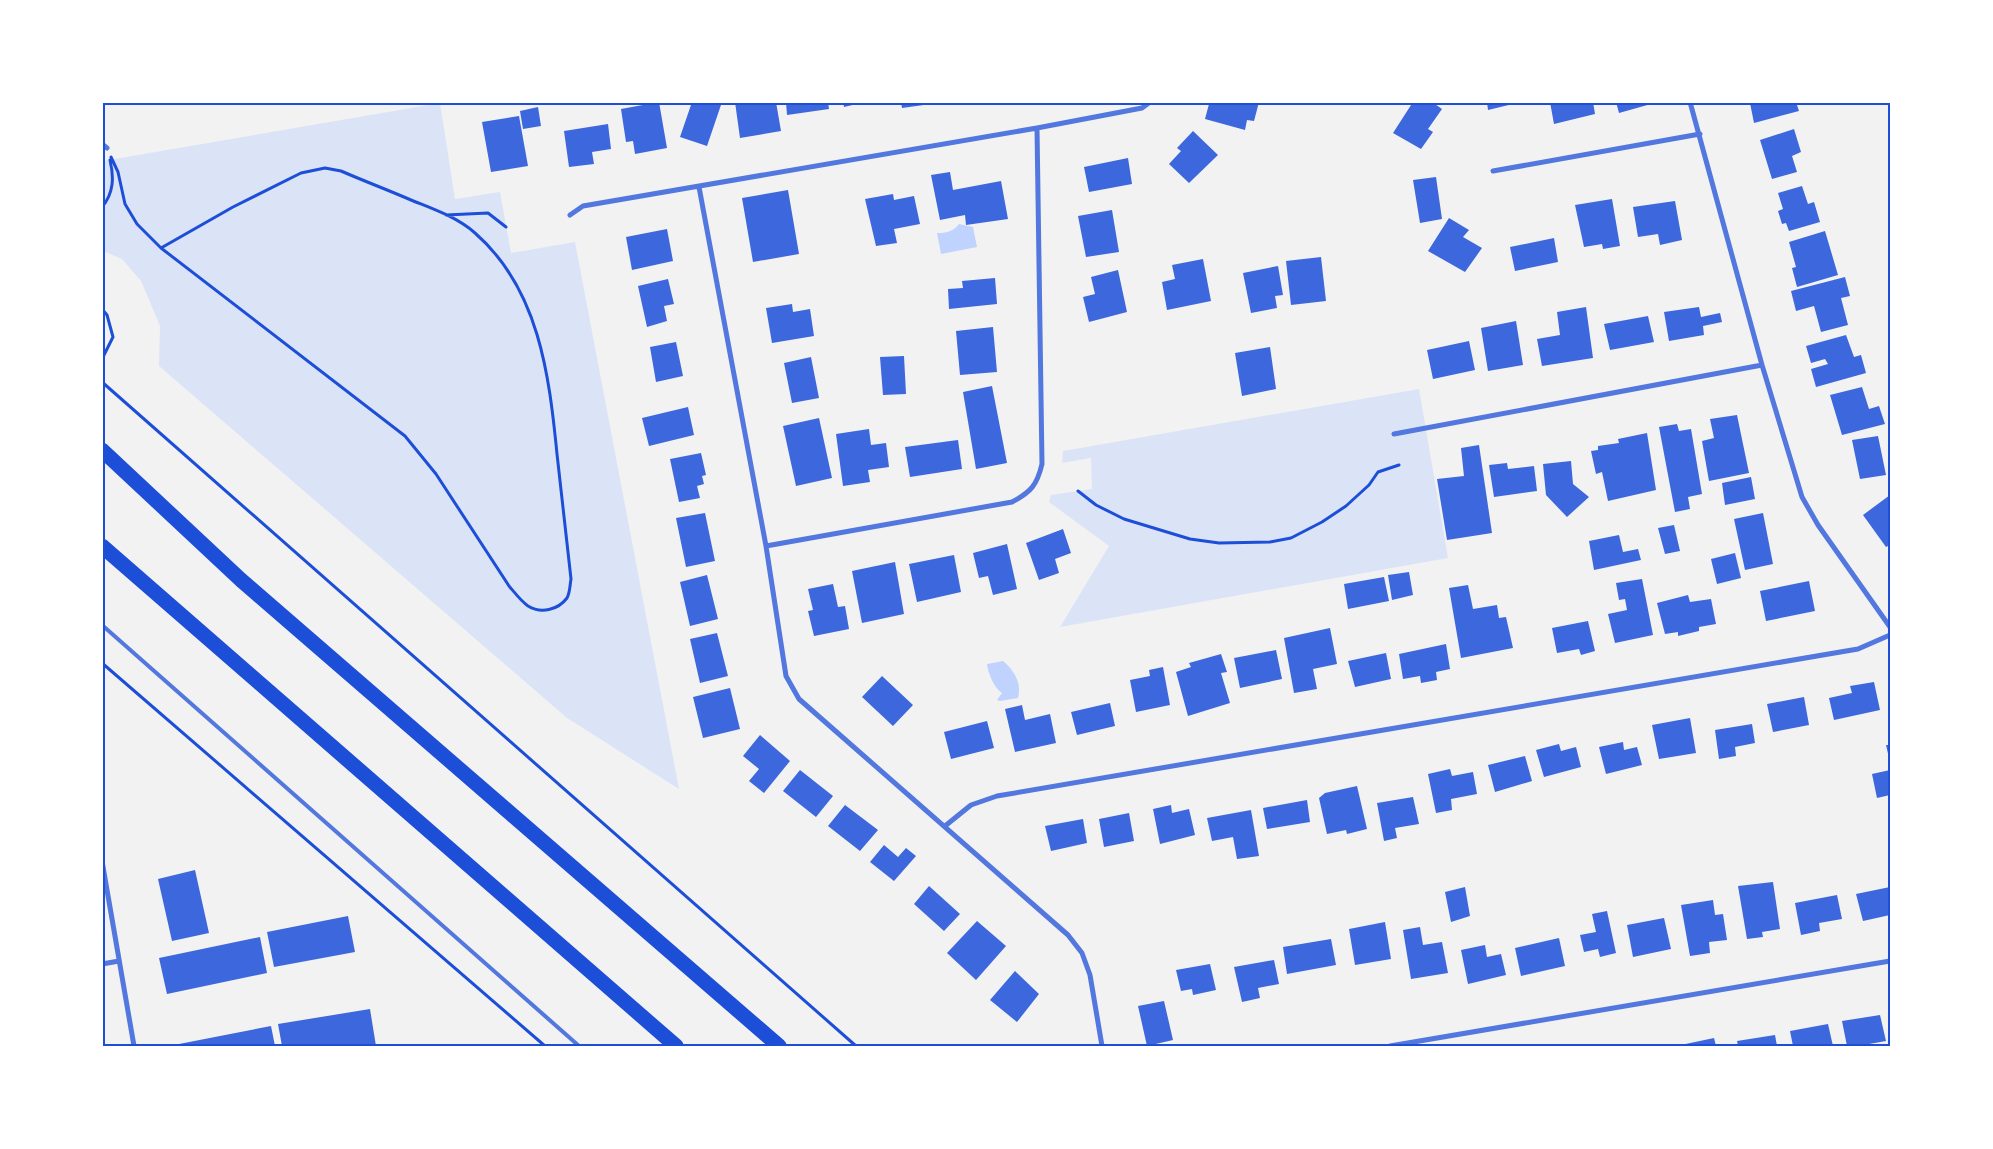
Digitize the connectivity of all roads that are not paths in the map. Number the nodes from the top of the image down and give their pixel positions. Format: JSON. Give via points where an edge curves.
{"nodes":[{"id":1,"x":1150,"y":102,"type":"edge"},
{"id":2,"x":1690,"y":102,"type":"edge"},
{"id":3,"x":1037,"y":128,"type":"junction"},
{"id":4,"x":1700,"y":134,"type":"junction"},
{"id":5,"x":1493,"y":171,"type":"dead end"},
{"id":6,"x":699,"y":187,"type":"junction"},
{"id":7,"x":570,"y":215,"type":"dead end"},
{"id":8,"x":1762,"y":365,"type":"junction"},
{"id":9,"x":1394,"y":434,"type":"dead end"},
{"id":10,"x":102,"y":450,"type":"edge"},
{"id":11,"x":102,"y":546,"type":"edge"},
{"id":12,"x":766,"y":546,"type":"junction"},
{"id":13,"x":102,"y":624,"type":"edge"},
{"id":14,"x":1890,"y":627,"type":"edge"},
{"id":15,"x":1890,"y":635,"type":"edge"},
{"id":16,"x":945,"y":826,"type":"junction"},
{"id":17,"x":102,"y":861,"type":"edge"},
{"id":18,"x":119,"y":961,"type":"junction"},
{"id":19,"x":1890,"y":961,"type":"edge"},
{"id":20,"x":102,"y":964,"type":"edge"},
{"id":21,"x":134,"y":1046,"type":"edge"},
{"id":22,"x":579,"y":1046,"type":"edge"},
{"id":23,"x":676,"y":1046,"type":"edge"},
{"id":24,"x":779,"y":1046,"type":"edge"},
{"id":25,"x":1102,"y":1046,"type":"edge"},
{"id":26,"x":1390,"y":1046,"type":"edge"}],
"edges":[{"from":1,"to":3,"type":"street","via":[[1142,108]]},
{"from":2,"to":4,"type":"street"},
{"from":3,"to":6,"type":"street"},
{"from":3,"to":12,"type":"street","via":[[1042,464],[1038,479],[1028,493],[1012,502]]},
{"from":4,"to":5,"type":"street"},
{"from":4,"to":8,"type":"street"},
{"from":6,"to":7,"type":"street","via":[[583,206]]},
{"from":6,"to":12,"type":"street"},
{"from":8,"to":9,"type":"street"},
{"from":8,"to":14,"type":"street","via":[[1802,497]]},
{"from":10,"to":24,"type":"highway","via":[[240,580]]},
{"from":11,"to":23,"type":"highway"},
{"from":12,"to":16,"type":"street","via":[[786,676],[799,699]]},
{"from":13,"to":22,"type":"lane"},
{"from":15,"to":16,"type":"street","via":[[1858,649],[996,796],[971,805]]},
{"from":16,"to":25,"type":"street","via":[[1068,935],[1082,953],[1090,975]]},
{"from":17,"to":18,"type":"street"},
{"from":18,"to":20,"type":"street"},
{"from":18,"to":21,"type":"street"},
{"from":19,"to":26,"type":"street"}]}
